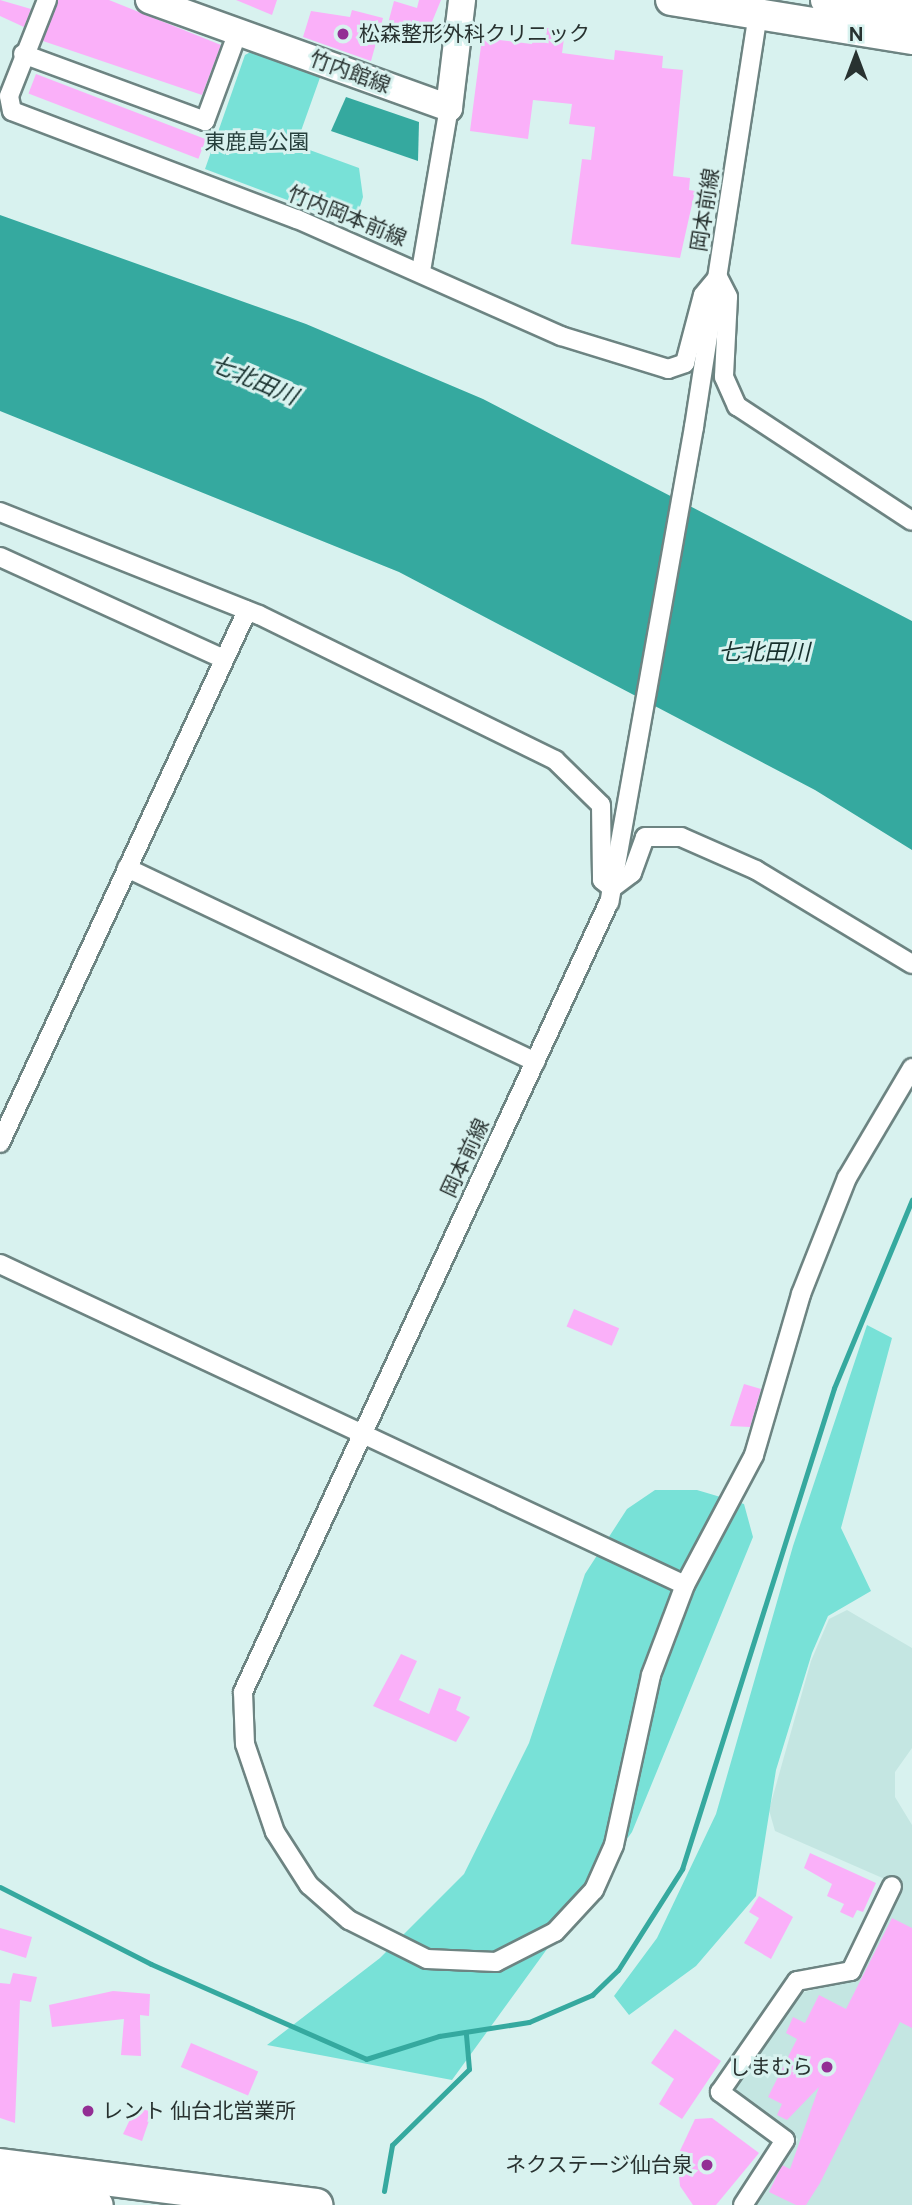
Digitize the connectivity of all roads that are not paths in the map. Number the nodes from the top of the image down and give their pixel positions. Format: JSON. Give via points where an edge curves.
{"nodes":[{"id":1,"x":47,"y":0,"type":"edge"},
{"id":2,"x":149,"y":0,"type":"edge"},
{"id":3,"x":462,"y":0,"type":"edge"},
{"id":4,"x":671,"y":0,"type":"edge"},
{"id":5,"x":826,"y":0,"type":"edge"},
{"id":6,"x":759,"y":7,"type":"edge"},
{"id":7,"x":912,"y":13,"type":"edge"},
{"id":8,"x":238,"y":32,"type":"junction"},
{"id":9,"x":912,"y":39,"type":"edge"},
{"id":10,"x":23,"y":54,"type":"junction"},
{"id":11,"x":449,"y":108,"type":"junction"},
{"id":12,"x":421,"y":271,"type":"junction"},
{"id":13,"x":718,"y":277,"type":"junction"},
{"id":14,"x":0,"y":512,"type":"edge"},
{"id":15,"x":912,"y":521,"type":"edge"},
{"id":16,"x":0,"y":557,"type":"edge"},
{"id":17,"x":247,"y":611,"type":"junction"},
{"id":18,"x":224,"y":659,"type":"junction"},
{"id":19,"x":127,"y":869,"type":"junction"},
{"id":20,"x":610,"y":895,"type":"junction"},
{"id":21,"x":912,"y":964,"type":"edge"},
{"id":22,"x":535,"y":1062,"type":"junction"},
{"id":23,"x":912,"y":1068,"type":"edge"},
{"id":24,"x":0,"y":1143,"type":"edge"},
{"id":25,"x":0,"y":1264,"type":"edge"},
{"id":26,"x":362,"y":1434,"type":"junction"},
{"id":27,"x":685,"y":1585,"type":"junction"},
{"id":28,"x":892,"y":1886,"type":"dead end"},
{"id":29,"x":1,"y":2174,"type":"edge"},
{"id":30,"x":61,"y":2194,"type":"edge"},
{"id":31,"x":96,"y":2205,"type":"edge"},
{"id":32,"x":314,"y":2205,"type":"edge"},
{"id":33,"x":743,"y":2205,"type":"edge"}],
"edges":[{"from":1,"to":10,"type":"street","name":"竹内岡本前線"},
{"from":2,"to":8,"type":"street","name":"竹内館線"},
{"from":3,"to":11,"type":"street"},
{"from":4,"to":6,"type":"main road"},
{"from":5,"to":7,"type":"main road"},
{"from":6,"to":9,"type":"main road"},
{"from":6,"to":13,"type":"street","name":"岡本前線"},
{"from":8,"to":10,"type":"street","via":[[205,121]]},
{"from":8,"to":11,"type":"street","name":"竹内館線"},
{"from":10,"to":12,"type":"street","name":"竹内岡本前線","via":[[9,96],[12,111],[24,119]]},
{"from":11,"to":12,"type":"street"},
{"from":12,"to":13,"type":"street","name":"竹内岡本前線","via":[[561,336],[668,369],[685,363],[703,295]]},
{"from":13,"to":15,"type":"street","via":[[728,297],[724,377],[737,406]]},
{"from":13,"to":20,"type":"street","name":"岡本前線"},
{"from":14,"to":17,"type":"street"},
{"from":16,"to":18,"type":"street"},
{"from":17,"to":18,"type":"street"},
{"from":17,"to":20,"type":"street","via":[[555,760],[601,805],[602,880]]},
{"from":18,"to":19,"type":"street"},
{"from":19,"to":22,"type":"street"},
{"from":19,"to":24,"type":"street"},
{"from":20,"to":21,"type":"street","via":[[632,873],[645,836],[681,836],[756,870]]},
{"from":20,"to":22,"type":"street","name":"岡本前線"},
{"from":22,"to":26,"type":"street","name":"岡本前線"},
{"from":23,"to":27,"type":"street","name":"岡本前線","via":[[847,1178],[801,1294],[754,1455]]},
{"from":25,"to":26,"type":"street"},
{"from":26,"to":27,"type":"street"},
{"from":26,"to":27,"type":"street","name":"岡本前線","via":[[248,1677],[242,1709],[253,1776],[286,1852],[321,1898],[372,1935],[426,1959],[496,1962],[555,1932],[584,1902],[614,1845],[650,1675]]},
{"from":28,"to":33,"type":"street","via":[[851,1971],[797,1981],[720,2092],[785,2140]]},
{"from":29,"to":30,"type":"highway"},
{"from":30,"to":31,"type":"highway"},
{"from":30,"to":32,"type":"highway"}]}
